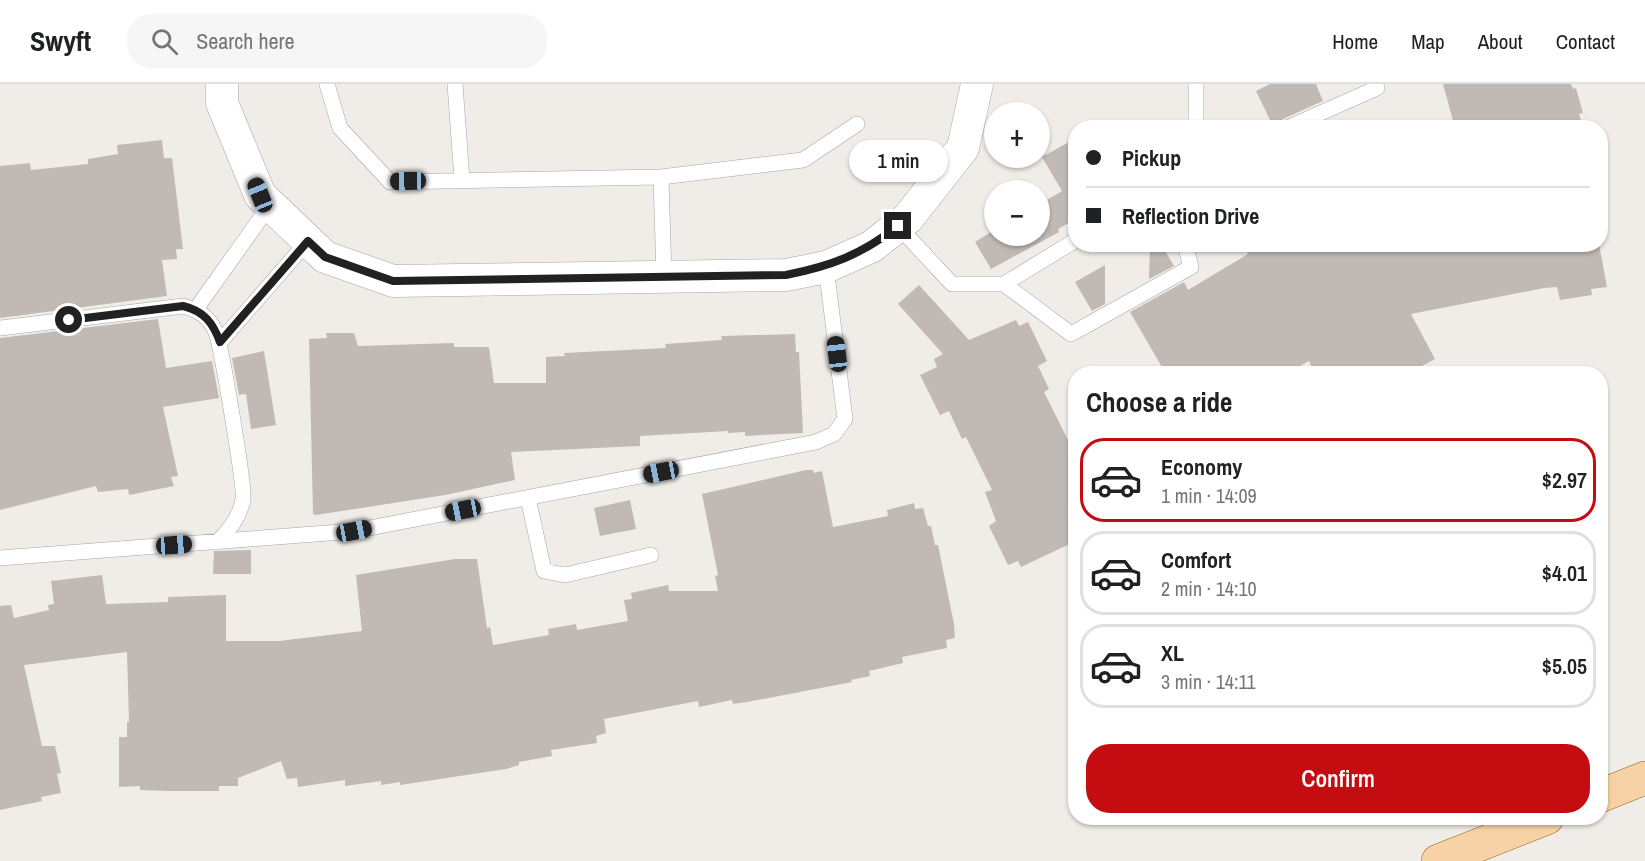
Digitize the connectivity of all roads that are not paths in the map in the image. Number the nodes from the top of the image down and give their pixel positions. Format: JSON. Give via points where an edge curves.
{"nodes":[{"id":1,"x":222,"y":84,"type":"edge"},
{"id":2,"x":327,"y":84,"type":"edge"},
{"id":3,"x":454,"y":84,"type":"edge"},
{"id":4,"x":977,"y":84,"type":"edge"},
{"id":5,"x":1196,"y":84,"type":"edge"},
{"id":6,"x":1377,"y":88,"type":"dead end"},
{"id":7,"x":1197,"y":120,"type":"edge"},
{"id":8,"x":1305,"y":120,"type":"edge"},
{"id":9,"x":857,"y":124,"type":"dead end"},
{"id":10,"x":661,"y":177,"type":"junction"},
{"id":11,"x":462,"y":180,"type":"junction"},
{"id":12,"x":270,"y":205,"type":"junction"},
{"id":13,"x":898,"y":226,"type":"junction"},
{"id":14,"x":308,"y":241,"type":"junction"},
{"id":15,"x":1068,"y":245,"type":"edge"},
{"id":16,"x":1187,"y":252,"type":"edge"},
{"id":17,"x":826,"y":267,"type":"junction"},
{"id":18,"x":664,"y":277,"type":"junction"},
{"id":19,"x":1004,"y":284,"type":"junction"},
{"id":20,"x":196,"y":309,"type":"junction"},
{"id":21,"x":0,"y":328,"type":"edge"},
{"id":22,"x":220,"y":342,"type":"junction"},
{"id":23,"x":528,"y":498,"type":"junction"},
{"id":24,"x":217,"y":542,"type":"junction"},
{"id":25,"x":651,"y":555,"type":"dead end"},
{"id":26,"x":0,"y":558,"type":"edge"},
{"id":27,"x":1645,"y":778,"type":"edge"},
{"id":28,"x":1608,"y":793,"type":"edge"},
{"id":29,"x":1529,"y":825,"type":"edge"},
{"id":30,"x":1438,"y":861,"type":"edge"}],
"edges":[{"from":1,"to":12,"type":"street","via":[[222,103],[260,195]]},
{"from":2,"to":11,"type":"lane","via":[[340,128],[390,182]]},
{"from":3,"to":11,"type":"lane"},
{"from":4,"to":13,"type":"street","via":[[963,148]]},
{"from":5,"to":7,"type":"lane"},
{"from":6,"to":8,"type":"lane"},
{"from":9,"to":10,"type":"lane","via":[[803,160]]},
{"from":10,"to":11,"type":"lane"},
{"from":10,"to":18,"type":"lane"},
{"from":12,"to":14,"type":"street"},
{"from":12,"to":20,"type":"lane"},
{"from":13,"to":17,"type":"street","via":[[871,247]]},
{"from":13,"to":19,"type":"lane","via":[[952,284]]},
{"from":14,"to":18,"type":"street","via":[[325,257],[393,281]]},
{"from":14,"to":22,"type":"lane"},
{"from":15,"to":19,"type":"lane"},
{"from":16,"to":19,"type":"lane","via":[[1191,267],[1071,334]]},
{"from":17,"to":18,"type":"street","via":[[786,275]]},
{"from":17,"to":23,"type":"lane","via":[[845,419],[834,434],[816,442]]},
{"from":20,"to":21,"type":"lane","via":[[183,306]]},
{"from":20,"to":22,"type":"lane","via":[[205,315]]},
{"from":22,"to":24,"type":"lane","via":[[243,499],[231,529]]},
{"from":23,"to":24,"type":"lane","via":[[354,531]]},
{"from":23,"to":25,"type":"lane","via":[[544,571],[565,575]]},
{"from":24,"to":26,"type":"lane"},
{"from":27,"to":28,"type":"main road"},
{"from":29,"to":30,"type":"main road"}]}
